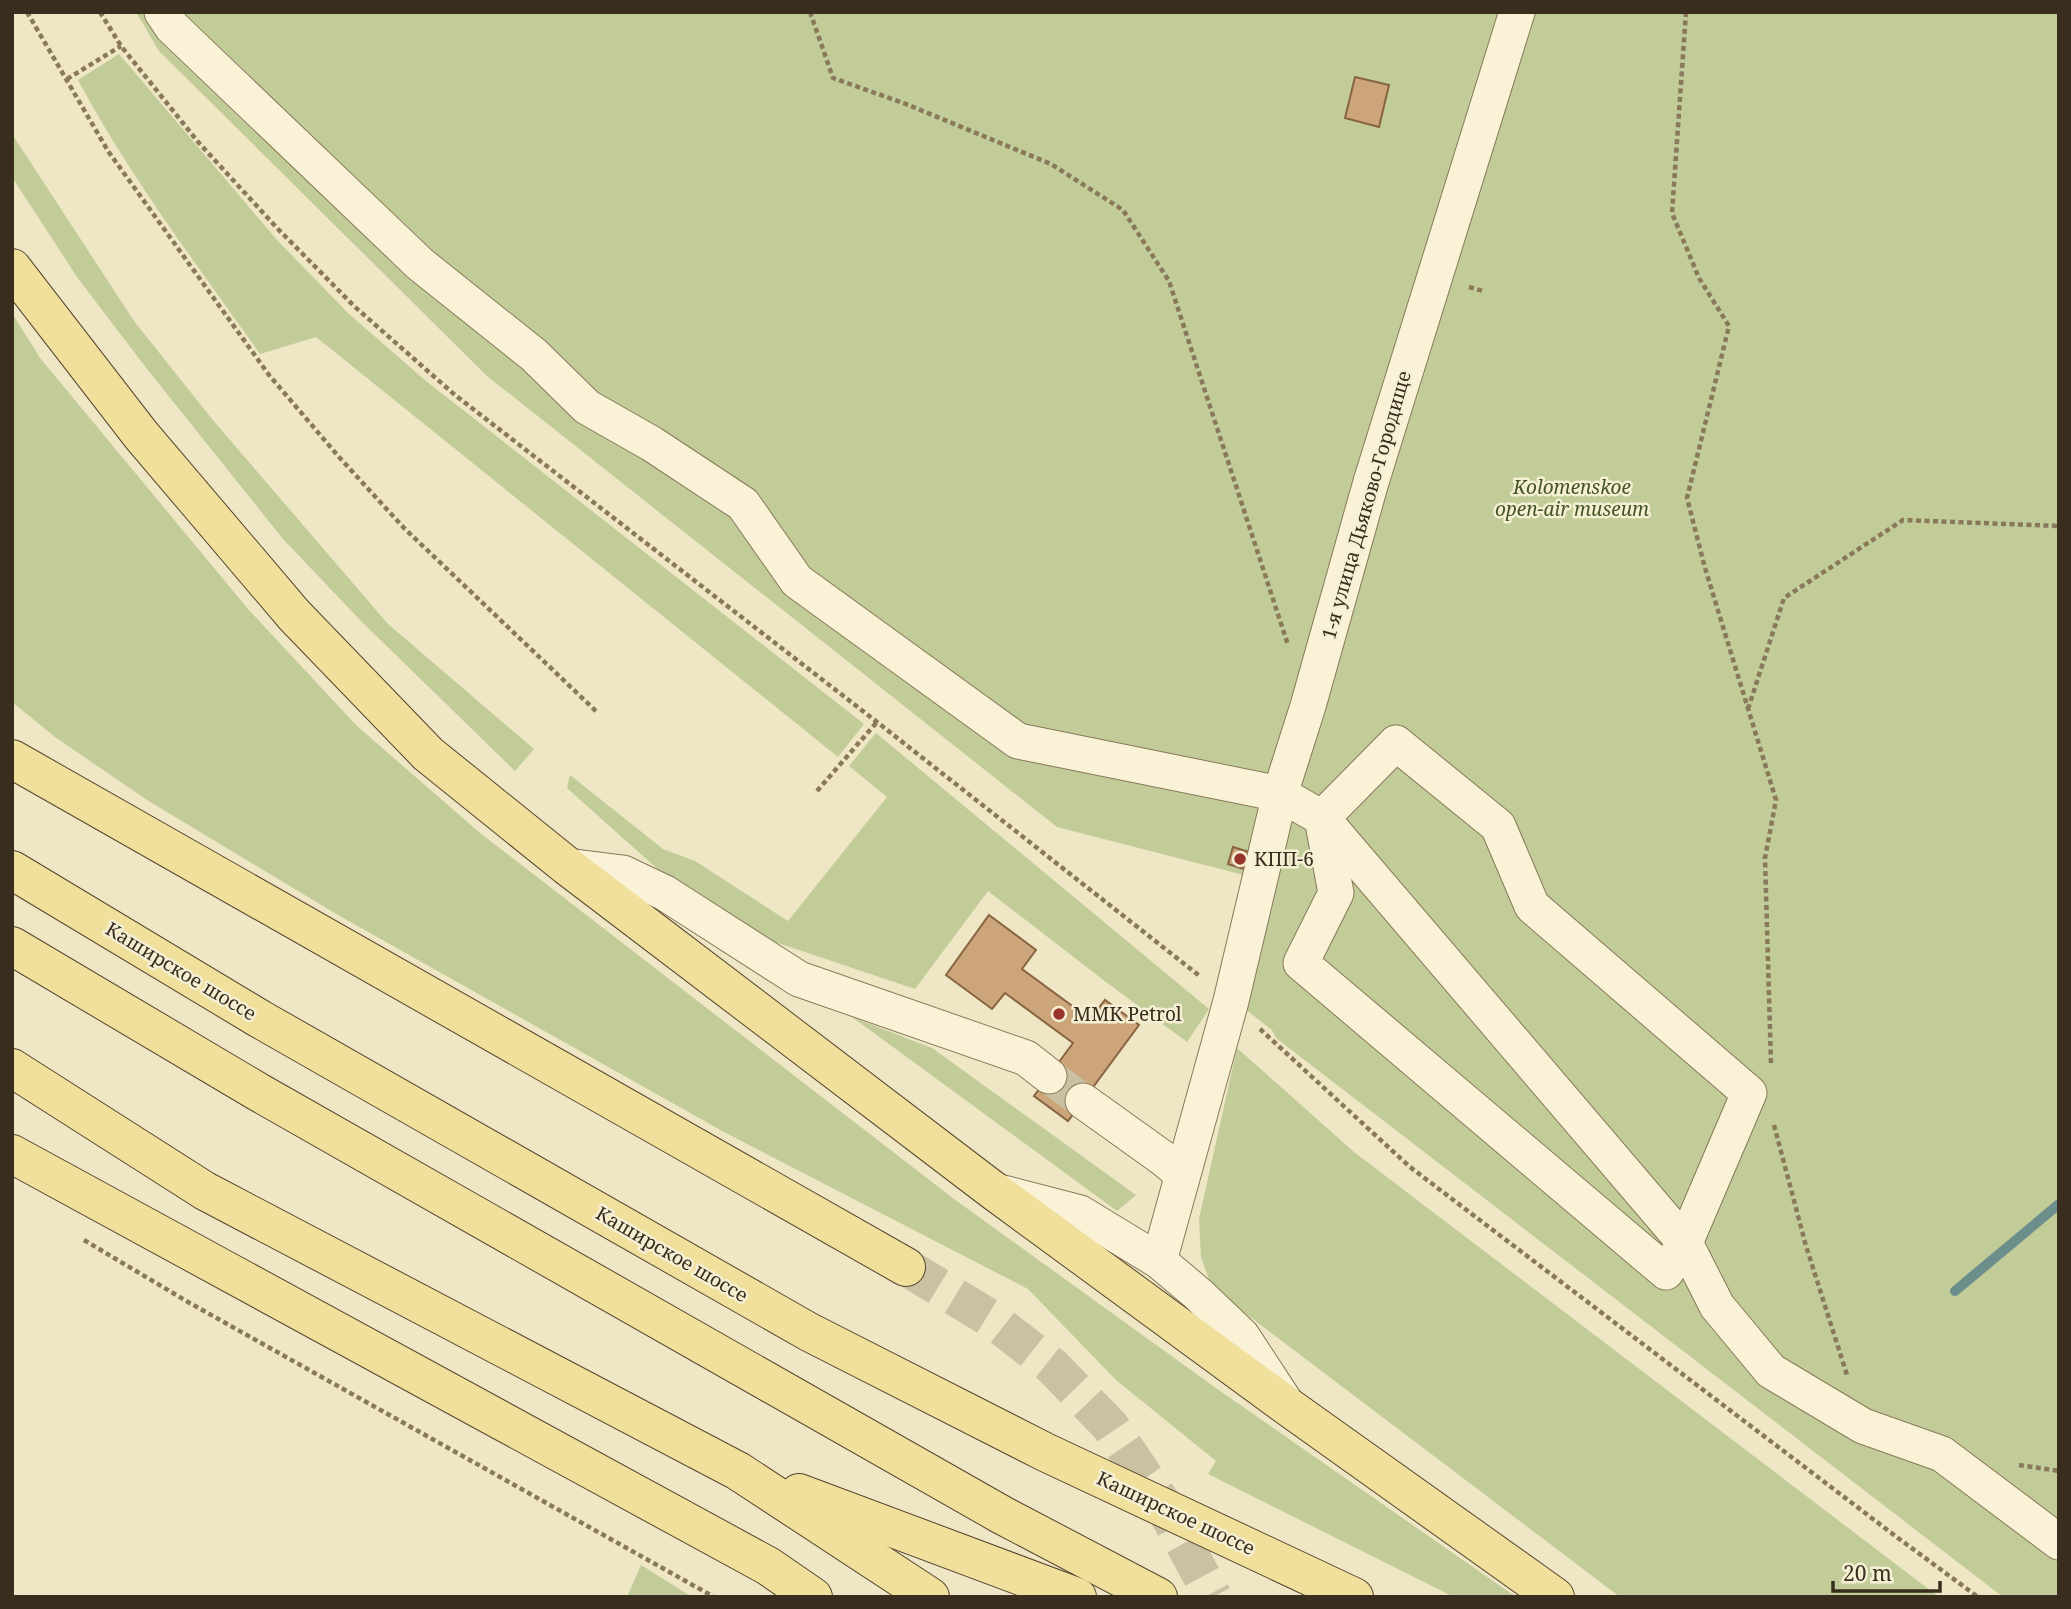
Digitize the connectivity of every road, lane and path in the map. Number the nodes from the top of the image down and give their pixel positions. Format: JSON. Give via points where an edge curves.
{"nodes":[{"id":1,"x":27,"y":12,"type":"edge"},
{"id":2,"x":100,"y":12,"type":"edge"},
{"id":3,"x":162,"y":12,"type":"edge"},
{"id":4,"x":810,"y":12,"type":"edge"},
{"id":5,"x":1517,"y":12,"type":"edge"},
{"id":6,"x":1686,"y":12,"type":"edge"},
{"id":7,"x":121,"y":46,"type":"junction"},
{"id":8,"x":67,"y":79,"type":"junction"},
{"id":9,"x":12,"y":268,"type":"edge"},
{"id":10,"x":2059,"y":526,"type":"edge"},
{"id":11,"x":1290,"y":653,"type":"dead end"},
{"id":12,"x":1748,"y":710,"type":"junction"},
{"id":13,"x":598,"y":713,"type":"dead end"},
{"id":14,"x":877,"y":722,"type":"junction"},
{"id":15,"x":12,"y":742,"type":"edge"},
{"id":16,"x":12,"y":759,"type":"edge"},
{"id":17,"x":53,"y":783,"type":"junction"},
{"id":18,"x":817,"y":791,"type":"dead end"},
{"id":19,"x":1280,"y":794,"type":"junction"},
{"id":20,"x":1322,"y":818,"type":"junction"},
{"id":21,"x":567,"y":866,"type":"junction"},
{"id":22,"x":12,"y":870,"type":"edge"},
{"id":23,"x":12,"y":946,"type":"edge"},
{"id":24,"x":1231,"y":1002,"type":"junction"},
{"id":25,"x":12,"y":1068,"type":"edge"},
{"id":26,"x":1049,"y":1076,"type":"tunnel mouth"},
{"id":27,"x":1771,"y":1077,"type":"dead end"},
{"id":28,"x":1083,"y":1101,"type":"tunnel mouth"},
{"id":29,"x":1772,"y":1119,"type":"dead end"},
{"id":30,"x":12,"y":1154,"type":"edge"},
{"id":31,"x":1182,"y":1174,"type":"junction"},
{"id":32,"x":995,"y":1191,"type":"junction"},
{"id":33,"x":83,"y":1238,"type":"dead end"},
{"id":34,"x":1685,"y":1243,"type":"junction"},
{"id":35,"x":1159,"y":1261,"type":"junction"},
{"id":36,"x":906,"y":1266,"type":"tunnel mouth"},
{"id":37,"x":1287,"y":1406,"type":"junction"},
{"id":38,"x":1863,"y":1426,"type":"junction"},
{"id":39,"x":738,"y":1471,"type":"junction"},
{"id":40,"x":2059,"y":1542,"type":"edge"},
{"id":41,"x":714,"y":1597,"type":"edge"},
{"id":42,"x":813,"y":1597,"type":"edge"},
{"id":43,"x":930,"y":1597,"type":"edge"},
{"id":44,"x":1077,"y":1597,"type":"edge"},
{"id":45,"x":1158,"y":1597,"type":"edge"},
{"id":46,"x":1354,"y":1597,"type":"edge"},
{"id":47,"x":1555,"y":1597,"type":"edge"},
{"id":48,"x":1978,"y":1597,"type":"edge"}],
"edges":[{"from":1,"to":8,"type":"path"},
{"from":2,"to":7,"type":"path"},
{"from":3,"to":19,"type":"street","via":[[172,27],[420,264],[534,355],[587,408],[743,504],[797,581],[1018,741]]},
{"from":4,"to":11,"type":"path","via":[[833,78],[1051,164],[1123,210],[1169,281]]},
{"from":5,"to":19,"type":"street","name":"1-я улица Дьяково-Городище"},
{"from":6,"to":12,"type":"path","via":[[1672,213],[1699,278],[1730,326],[1687,498]]},
{"from":7,"to":8,"type":"path"},
{"from":7,"to":14,"type":"path","via":[[199,143],[365,316],[456,396]]},
{"from":8,"to":13,"type":"path","via":[[108,150],[278,385],[404,528]]},
{"from":9,"to":21,"type":"main road","via":[[141,435],[294,615],[428,754]]},
{"from":10,"to":12,"type":"path","via":[[1903,520],[1784,598]]},
{"from":12,"to":27,"type":"path","via":[[1776,800],[1765,858]]},
{"from":14,"to":18,"type":"path"},
{"from":14,"to":24,"type":"path"},
{"from":15,"to":17,"type":"main road"},
{"from":16,"to":17,"type":"main road"},
{"from":17,"to":36,"type":"main road"},
{"from":19,"to":20,"type":"street"},
{"from":19,"to":24,"type":"street","name":"1-я улица Дьяково-Городище"},
{"from":20,"to":34,"type":"street"},
{"from":20,"to":34,"type":"street","via":[[1336,893],[1301,964],[1666,1272]]},
{"from":20,"to":34,"type":"street","via":[[1396,744],[1498,826],[1532,906],[1749,1093]]},
{"from":21,"to":26,"type":"street","via":[[623,873],[664,893],[799,979],[1026,1058]]},
{"from":21,"to":32,"type":"main road"},
{"from":22,"to":46,"type":"main road","name":"Каширское шоссе","via":[[260,1019],[809,1332],[1045,1452]]},
{"from":23,"to":45,"type":"main road","via":[[260,1093],[1002,1515]]},
{"from":24,"to":31,"type":"street","name":"1-я улица Дьяково-Городище"},
{"from":24,"to":48,"type":"path","via":[[1410,1167]]},
{"from":25,"to":39,"type":"main road","via":[[205,1191]]},
{"from":28,"to":31,"type":"street"},
{"from":29,"to":38,"type":"path"},
{"from":30,"to":42,"type":"main road","via":[[768,1566]]},
{"from":31,"to":35,"type":"street","name":"1-я улица Дьяково-Городище"},
{"from":32,"to":35,"type":"street","via":[[1080,1213]]},
{"from":32,"to":37,"type":"main road"},
{"from":33,"to":41,"type":"path","via":[[188,1303]]},
{"from":34,"to":38,"type":"street","via":[[1717,1306],[1771,1371]]},
{"from":35,"to":37,"type":"street","via":[[1242,1336]]},
{"from":37,"to":47,"type":"main road"},
{"from":38,"to":40,"type":"street","via":[[1942,1454]]},
{"from":39,"to":43,"type":"main road"},
{"from":39,"to":44,"type":"main road"}]}
